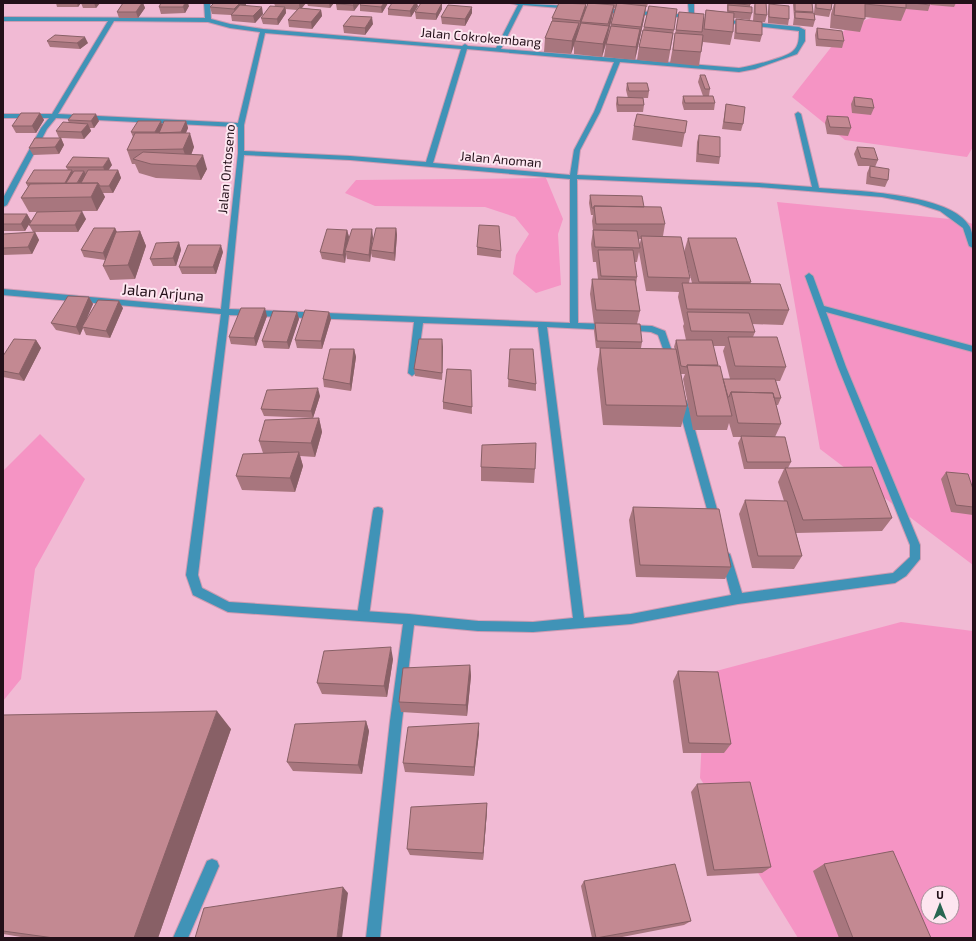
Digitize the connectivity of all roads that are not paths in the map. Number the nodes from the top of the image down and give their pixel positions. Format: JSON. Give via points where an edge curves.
{"nodes":[{"id":1,"x":207,"y":3,"type":"edge"},
{"id":2,"x":513,"y":3,"type":"edge"},
{"id":3,"x":522,"y":3,"type":"edge"},
{"id":4,"x":600,"y":3,"type":"edge"},
{"id":5,"x":691,"y":3,"type":"edge"},
{"id":6,"x":575,"y":8,"type":"edge"},
{"id":7,"x":590,"y":9,"type":"edge"},
{"id":8,"x":598,"y":10,"type":"junction"},
{"id":9,"x":692,"y":17,"type":"junction"},
{"id":10,"x":700,"y":18,"type":"edge"},
{"id":11,"x":3,"y":19,"type":"edge"},
{"id":12,"x":715,"y":19,"type":"edge"},
{"id":13,"x":208,"y":20,"type":"junction"},
{"id":14,"x":110,"y":21,"type":"junction"},
{"id":15,"x":263,"y":31,"type":"junction"},
{"id":16,"x":465,"y":46,"type":"junction"},
{"id":17,"x":498,"y":49,"type":"junction"},
{"id":18,"x":618,"y":60,"type":"junction"},
{"id":19,"x":798,"y":114,"type":"dead end"},
{"id":20,"x":3,"y":116,"type":"edge"},
{"id":21,"x":54,"y":116,"type":"junction"},
{"id":22,"x":241,"y":125,"type":"junction"},
{"id":23,"x":241,"y":153,"type":"junction"},
{"id":24,"x":429,"y":164,"type":"junction"},
{"id":25,"x":573,"y":177,"type":"junction"},
{"id":26,"x":816,"y":189,"type":"junction"},
{"id":27,"x":3,"y":205,"type":"edge"},
{"id":28,"x":973,"y":246,"type":"edge"},
{"id":29,"x":809,"y":276,"type":"dead end"},
{"id":30,"x":3,"y":292,"type":"edge"},
{"id":31,"x":821,"y":308,"type":"junction"},
{"id":32,"x":225,"y":312,"type":"junction"},
{"id":33,"x":419,"y":320,"type":"junction"},
{"id":34,"x":542,"y":324,"type":"junction"},
{"id":35,"x":574,"y":326,"type":"junction"},
{"id":36,"x":973,"y":349,"type":"edge"},
{"id":37,"x":674,"y":372,"type":"edge"},
{"id":38,"x":412,"y":373,"type":"dead end"},
{"id":39,"x":680,"y":395,"type":"edge"},
{"id":40,"x":378,"y":511,"type":"dead end"},
{"id":41,"x":717,"y":527,"type":"edge"},
{"id":42,"x":723,"y":549,"type":"edge"},
{"id":43,"x":738,"y":599,"type":"junction"},
{"id":44,"x":363,"y":616,"type":"junction"},
{"id":45,"x":409,"y":619,"type":"junction"},
{"id":46,"x":579,"y":623,"type":"junction"},
{"id":47,"x":212,"y":866,"type":"dead end"},
{"id":48,"x":180,"y":938,"type":"edge"},
{"id":49,"x":373,"y":938,"type":"edge"}],
"edges":[{"from":1,"to":13,"type":"street"},
{"from":2,"to":3,"type":"street"},
{"from":3,"to":6,"type":"street"},
{"from":3,"to":17,"type":"street"},
{"from":4,"to":8,"type":"street"},
{"from":5,"to":9,"type":"street"},
{"from":7,"to":8,"type":"street"},
{"from":8,"to":9,"type":"street"},
{"from":9,"to":10,"type":"street"},
{"from":11,"to":14,"type":"street","name":"Jalan Cokrokembang"},
{"from":12,"to":18,"type":"street","name":"Jalan Cokrokembang","via":[[792,27],[802,30],[802,41],[795,53],[753,68],[739,70]]},
{"from":13,"to":14,"type":"street","name":"Jalan Cokrokembang"},
{"from":13,"to":15,"type":"street","name":"Jalan Cokrokembang"},
{"from":14,"to":21,"type":"street"},
{"from":15,"to":16,"type":"street","name":"Jalan Cokrokembang"},
{"from":15,"to":22,"type":"street","name":"Jalan Ontoseno"},
{"from":16,"to":17,"type":"street","name":"Jalan Cokrokembang"},
{"from":16,"to":24,"type":"street"},
{"from":17,"to":18,"type":"street","name":"Jalan Cokrokembang"},
{"from":18,"to":25,"type":"street","via":[[597,112],[577,150]]},
{"from":19,"to":26,"type":"street"},
{"from":20,"to":21,"type":"street"},
{"from":21,"to":22,"type":"street"},
{"from":21,"to":27,"type":"street","via":[[44,128]]},
{"from":22,"to":23,"type":"street","name":"Jalan Ontoseno"},
{"from":23,"to":24,"type":"street","name":"Jalan Anoman"},
{"from":23,"to":32,"type":"street","name":"Jalan Ontoseno"},
{"from":24,"to":25,"type":"street","name":"Jalan Anoman"},
{"from":25,"to":26,"type":"street","name":"Jalan Anoman"},
{"from":25,"to":35,"type":"street"},
{"from":26,"to":28,"type":"street","name":"Jalan Anoman","via":[[882,195],[943,209],[966,227]]},
{"from":29,"to":31,"type":"street"},
{"from":30,"to":32,"type":"street","name":"Jalan Arjuna"},
{"from":31,"to":36,"type":"street"},
{"from":31,"to":43,"type":"street","name":"Jalan Ontoseno","via":[[842,367],[915,545],[915,559],[894,578]]},
{"from":32,"to":33,"type":"street","name":"Jalan Arjuna"},
{"from":32,"to":44,"type":"street","name":"Jalan Ontoseno","via":[[192,575],[198,591],[228,607]]},
{"from":33,"to":34,"type":"street","name":"Jalan Arjuna"},
{"from":33,"to":38,"type":"street"},
{"from":34,"to":35,"type":"street","name":"Jalan Arjuna"},
{"from":34,"to":46,"type":"street"},
{"from":35,"to":37,"type":"street","name":"Jalan Arjuna","via":[[652,329],[662,333]]},
{"from":39,"to":41,"type":"street"},
{"from":40,"to":44,"type":"street"},
{"from":42,"to":43,"type":"street"},
{"from":43,"to":46,"type":"street","name":"Jalan Ontoseno","via":[[631,619]]},
{"from":44,"to":45,"type":"street","name":"Jalan Ontoseno"},
{"from":45,"to":46,"type":"street","name":"Jalan Ontoseno","via":[[478,626],[533,627]]},
{"from":45,"to":49,"type":"street"},
{"from":47,"to":48,"type":"street"}]}
